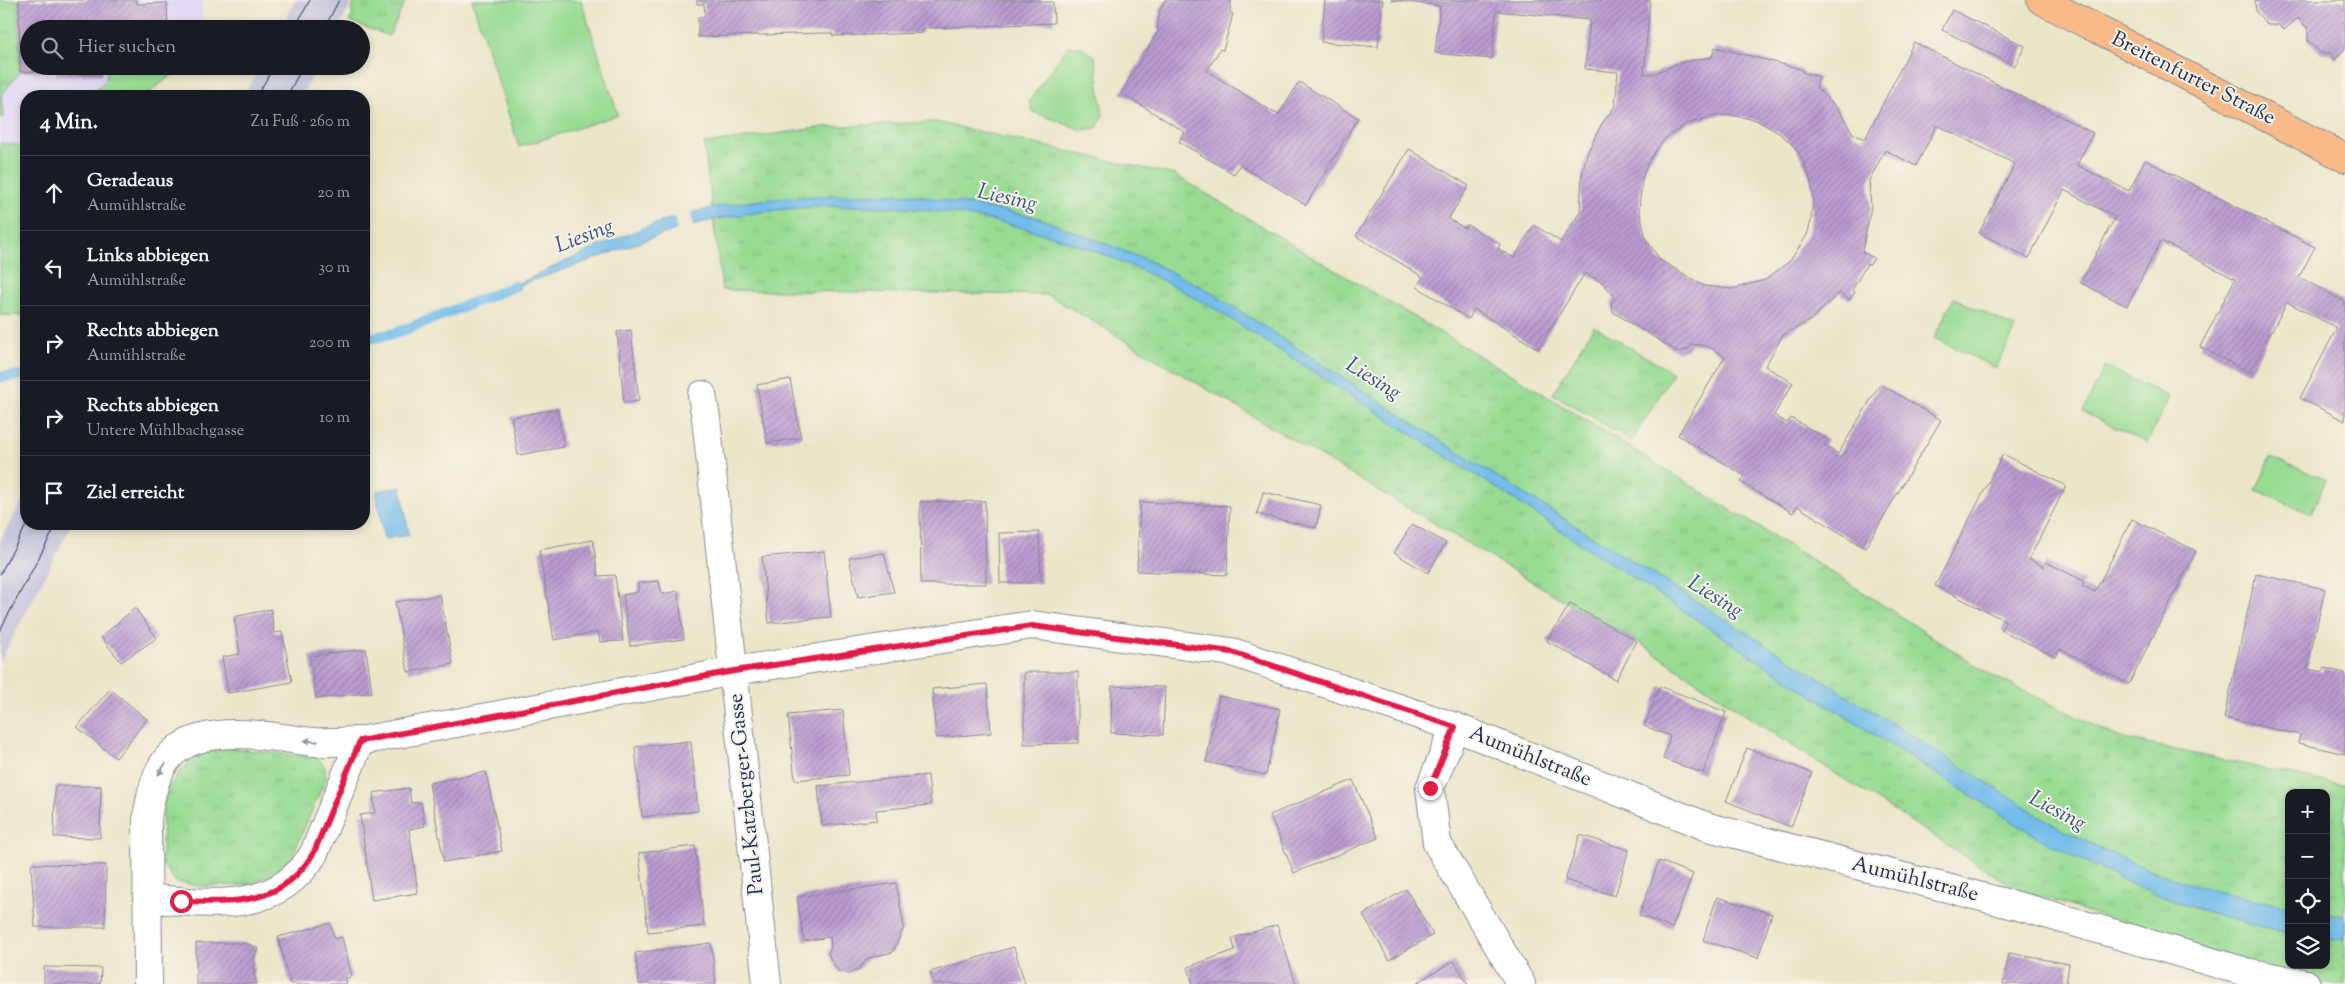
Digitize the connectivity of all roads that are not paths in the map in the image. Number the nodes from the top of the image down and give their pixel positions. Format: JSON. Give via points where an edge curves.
{"nodes":[{"id":1,"x":2041,"y":0,"type":"edge"},
{"id":2,"x":2345,"y":158,"type":"edge"},
{"id":3,"x":702,"y":395,"type":"dead end"},
{"id":4,"x":734,"y":671,"type":"junction"},
{"id":5,"x":1455,"y":727,"type":"junction"},
{"id":6,"x":360,"y":741,"type":"junction"},
{"id":7,"x":147,"y":898,"type":"junction"},
{"id":8,"x":148,"y":984,"type":"edge"},
{"id":9,"x":767,"y":984,"type":"edge"},
{"id":10,"x":1521,"y":984,"type":"edge"},
{"id":11,"x":2306,"y":984,"type":"edge"}],
"edges":[{"from":1,"to":2,"type":"main road","name":"Breitenfurter Straße"},
{"from":3,"to":4,"type":"street","name":"Paul-Katzberger-Gasse"},
{"from":4,"to":5,"type":"street","name":"Aumühlstraße","via":[[1032,626],[1232,652]]},
{"from":4,"to":6,"type":"street","name":"Aumühlstraße"},
{"from":4,"to":9,"type":"street","name":"Paul-Katzberger-Gasse"},
{"from":5,"to":10,"type":"street","via":[[1430,788],[1437,843]]},
{"from":5,"to":11,"type":"street","name":"Aumühlstraße","via":[[1708,827],[2028,909],[2246,972]]},
{"from":6,"to":7,"type":"street","via":[[314,852],[304,869],[289,884],[257,899],[222,903]]},
{"from":6,"to":7,"type":"street","name":"Aumühlstraße","one_way":true,"via":[[316,742],[253,734],[218,734],[197,739],[174,752],[160,770],[151,793],[147,820]]},
{"from":7,"to":8,"type":"street","name":"Aumühlstraße"}]}
